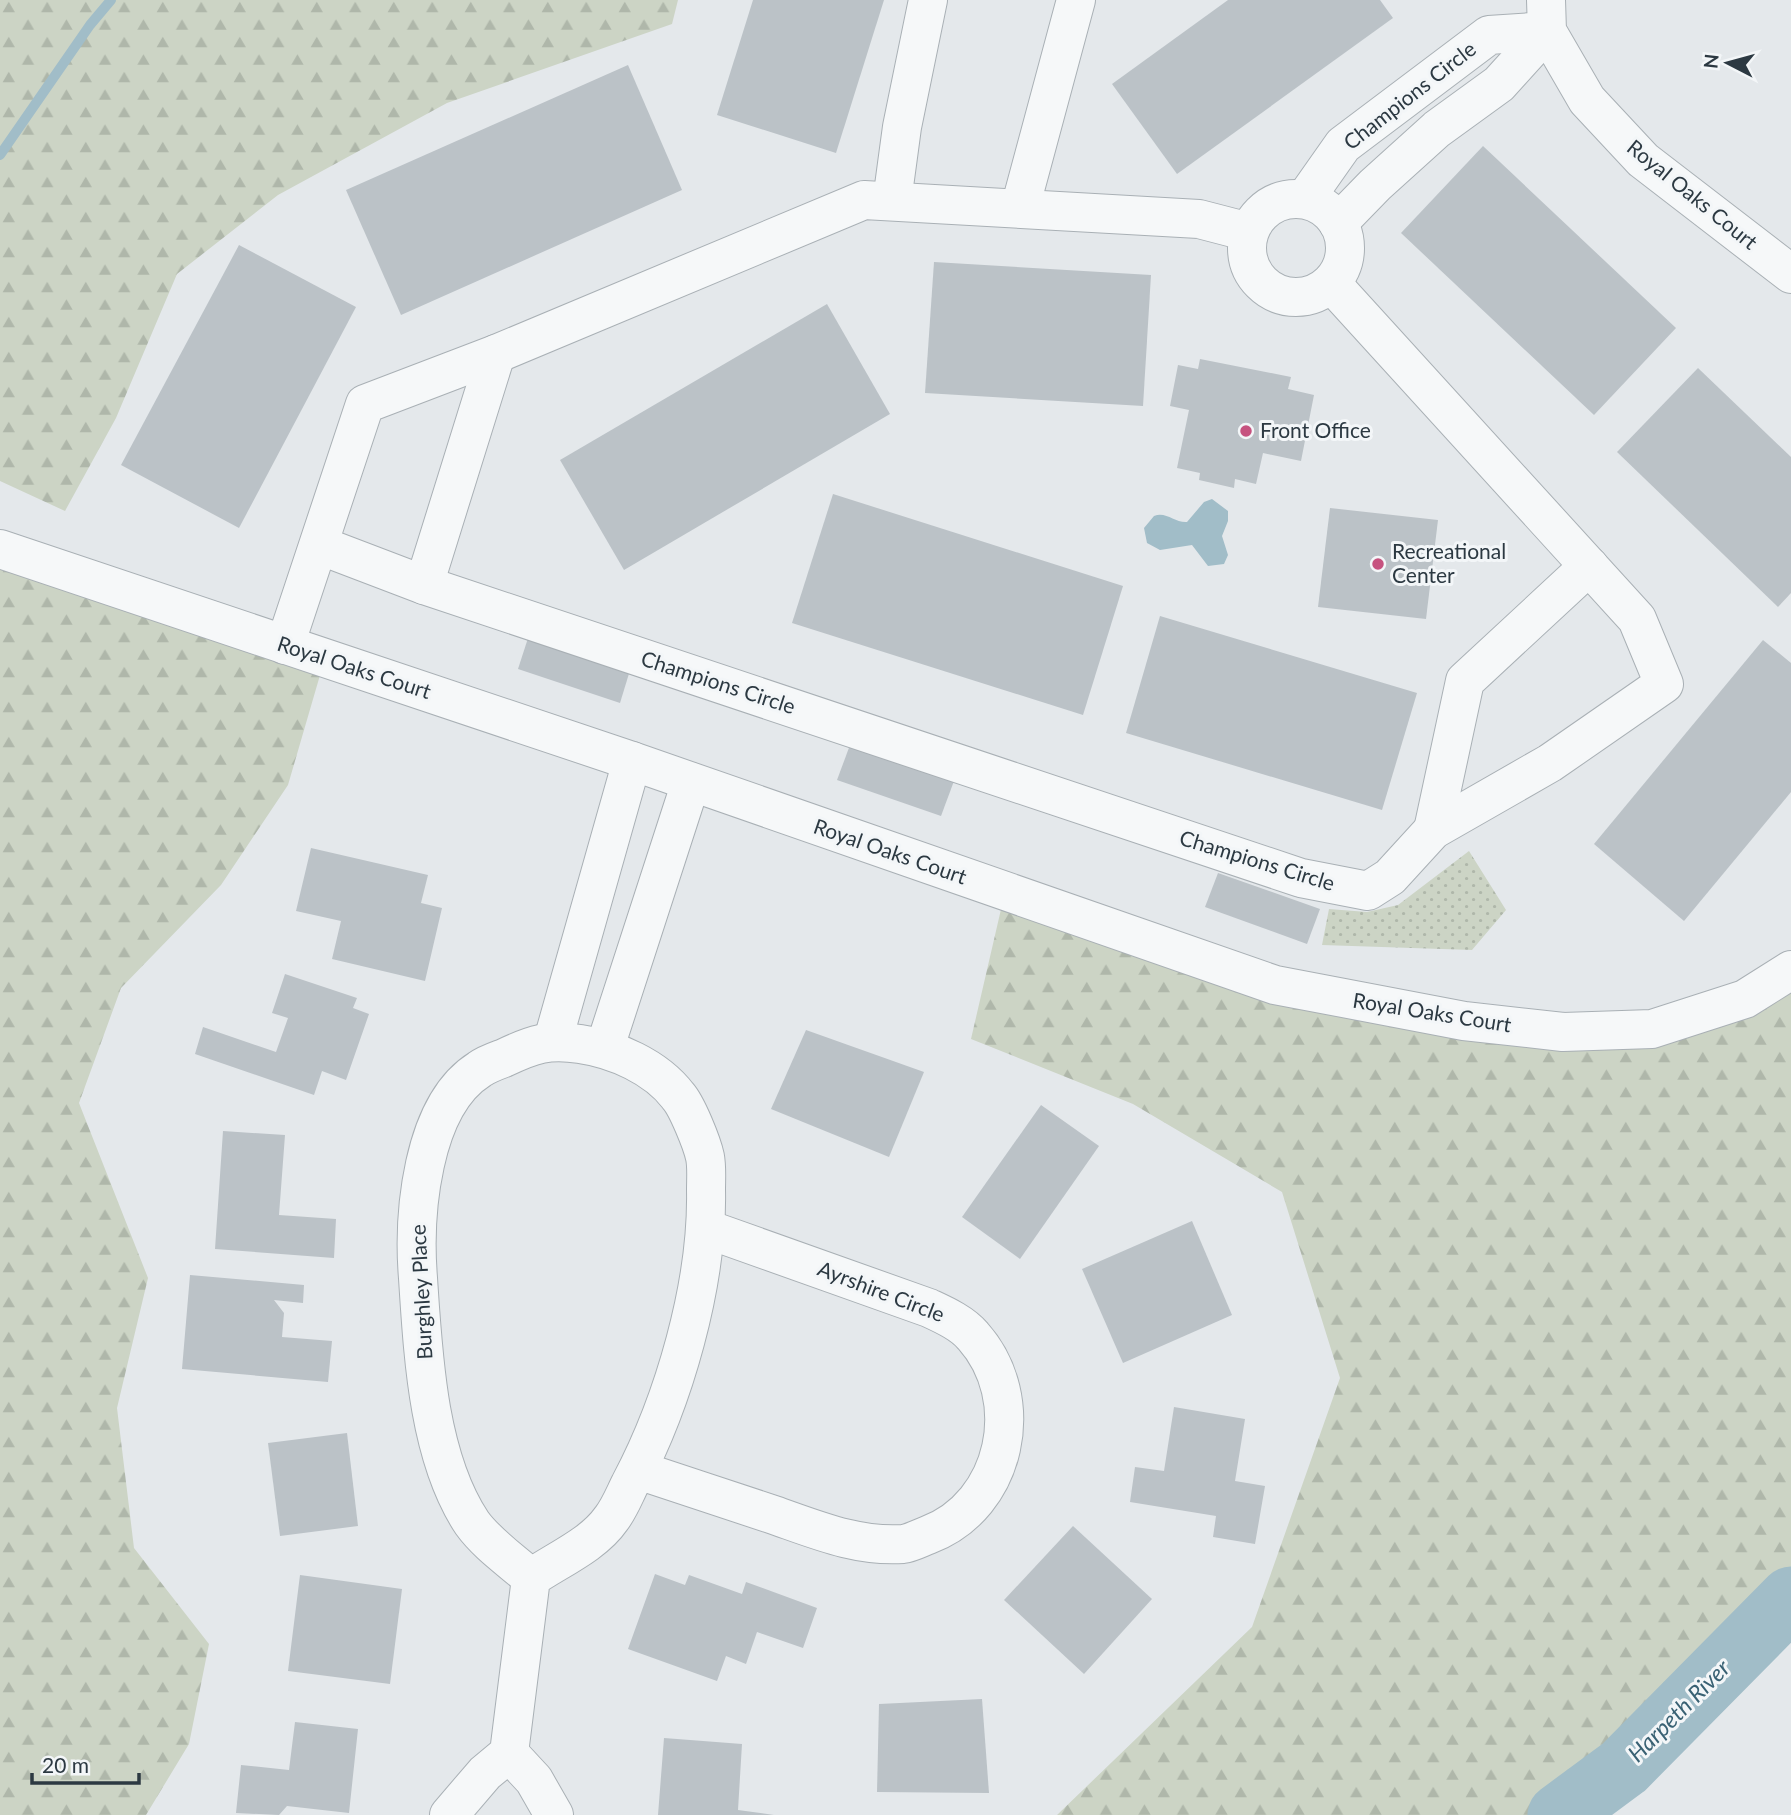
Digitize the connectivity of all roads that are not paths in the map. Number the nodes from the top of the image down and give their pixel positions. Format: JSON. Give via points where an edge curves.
{"nodes":[{"id":1,"x":928,"y":0,"type":"edge"},
{"id":2,"x":1076,"y":0,"type":"edge"},
{"id":3,"x":1547,"y":16,"type":"edge"},
{"id":4,"x":1305,"y":199,"type":"junction"},
{"id":5,"x":892,"y":201,"type":"junction"},
{"id":6,"x":1020,"y":208,"type":"junction"},
{"id":7,"x":1338,"y":223,"type":"junction"},
{"id":8,"x":1249,"y":232,"type":"junction"},
{"id":9,"x":1791,"y":274,"type":"edge"},
{"id":10,"x":1331,"y":283,"type":"junction"},
{"id":11,"x":496,"y":354,"type":"junction"},
{"id":12,"x":319,"y":545,"type":"junction"},
{"id":13,"x":0,"y":550,"type":"edge"},
{"id":14,"x":1589,"y":566,"type":"junction"},
{"id":15,"x":424,"y":585,"type":"junction"},
{"id":16,"x":285,"y":645,"type":"junction"},
{"id":17,"x":632,"y":761,"type":"junction"},
{"id":18,"x":691,"y":782,"type":"junction"},
{"id":19,"x":1433,"y":831,"type":"junction"},
{"id":20,"x":1791,"y":970,"type":"edge"},
{"id":21,"x":553,"y":1040,"type":"junction"},
{"id":22,"x":605,"y":1047,"type":"junction"},
{"id":23,"x":707,"y":1229,"type":"junction"},
{"id":24,"x":638,"y":1470,"type":"junction"},
{"id":25,"x":531,"y":1578,"type":"junction"},
{"id":26,"x":509,"y":1753,"type":"junction"},
{"id":27,"x":449,"y":1815,"type":"edge"},
{"id":28,"x":554,"y":1815,"type":"edge"}],
"edges":[{"from":1,"to":5,"type":"street"},
{"from":2,"to":6,"type":"street"},
{"from":3,"to":4,"type":"street","name":"Champions Circle","via":[[1489,35],[1343,145]]},
{"from":3,"to":7,"type":"street","name":"Champions Circle","via":[[1499,84],[1437,129]]},
{"from":3,"to":9,"type":"street","name":"Royal Oaks Court","via":[[1587,100],[1643,160]]},
{"from":4,"to":7,"type":"street","via":[[1318,204]]},
{"from":4,"to":8,"type":"street","via":[[1265,209]]},
{"from":5,"to":6,"type":"street"},
{"from":5,"to":11,"type":"street","via":[[864,200]]},
{"from":6,"to":8,"type":"street","via":[[1199,219]]},
{"from":7,"to":10,"type":"street","via":[[1345,255]]},
{"from":8,"to":10,"type":"street","via":[[1252,271],[1270,290],[1295,298]]},
{"from":10,"to":14,"type":"street","name":"Champions Circle"},
{"from":11,"to":12,"type":"street","via":[[365,404]]},
{"from":11,"to":15,"type":"street"},
{"from":12,"to":15,"type":"street","name":"Champions Circle"},
{"from":12,"to":16,"type":"street"},
{"from":13,"to":16,"type":"street","name":"Royal Oaks Court"},
{"from":14,"to":19,"type":"street","via":[[1465,681]]},
{"from":14,"to":19,"type":"street","name":"Champions Circle","via":[[1637,619],[1664,684],[1550,763]]},
{"from":15,"to":19,"type":"street","name":"Champions Circle","via":[[1301,878],[1368,891],[1390,877]]},
{"from":16,"to":17,"type":"street","name":"Royal Oaks Court"},
{"from":17,"to":18,"type":"street","name":"Royal Oaks Court"},
{"from":17,"to":21,"type":"street"},
{"from":18,"to":20,"type":"street","name":"Royal Oaks Court","via":[[1275,985],[1464,1021],[1563,1032],[1652,1029],[1745,999]]},
{"from":18,"to":22,"type":"street"},
{"from":21,"to":22,"type":"street","name":"Burghley Place"},
{"from":21,"to":25,"type":"street","name":"Burghley Place","via":[[516,1052],[468,1079],[426,1150],[419,1186],[417,1271],[422,1354],[438,1436],[473,1524]]},
{"from":22,"to":23,"type":"street","name":"Burghley Place","via":[[645,1067],[679,1096],[705,1158]]},
{"from":23,"to":24,"type":"street","name":"Burghley Place","via":[[664,1412]]},
{"from":23,"to":24,"type":"street","name":"Ayrshire Circle","via":[[954,1320],[974,1336],[999,1378],[1006,1428],[1001,1457],[972,1508],[946,1529],[906,1544],[856,1543]]},
{"from":24,"to":25,"type":"street","name":"Burghley Place","via":[[601,1532]]},
{"from":25,"to":26,"type":"street"},
{"from":26,"to":27,"type":"street"},
{"from":26,"to":28,"type":"street","via":[[534,1780]]}]}
